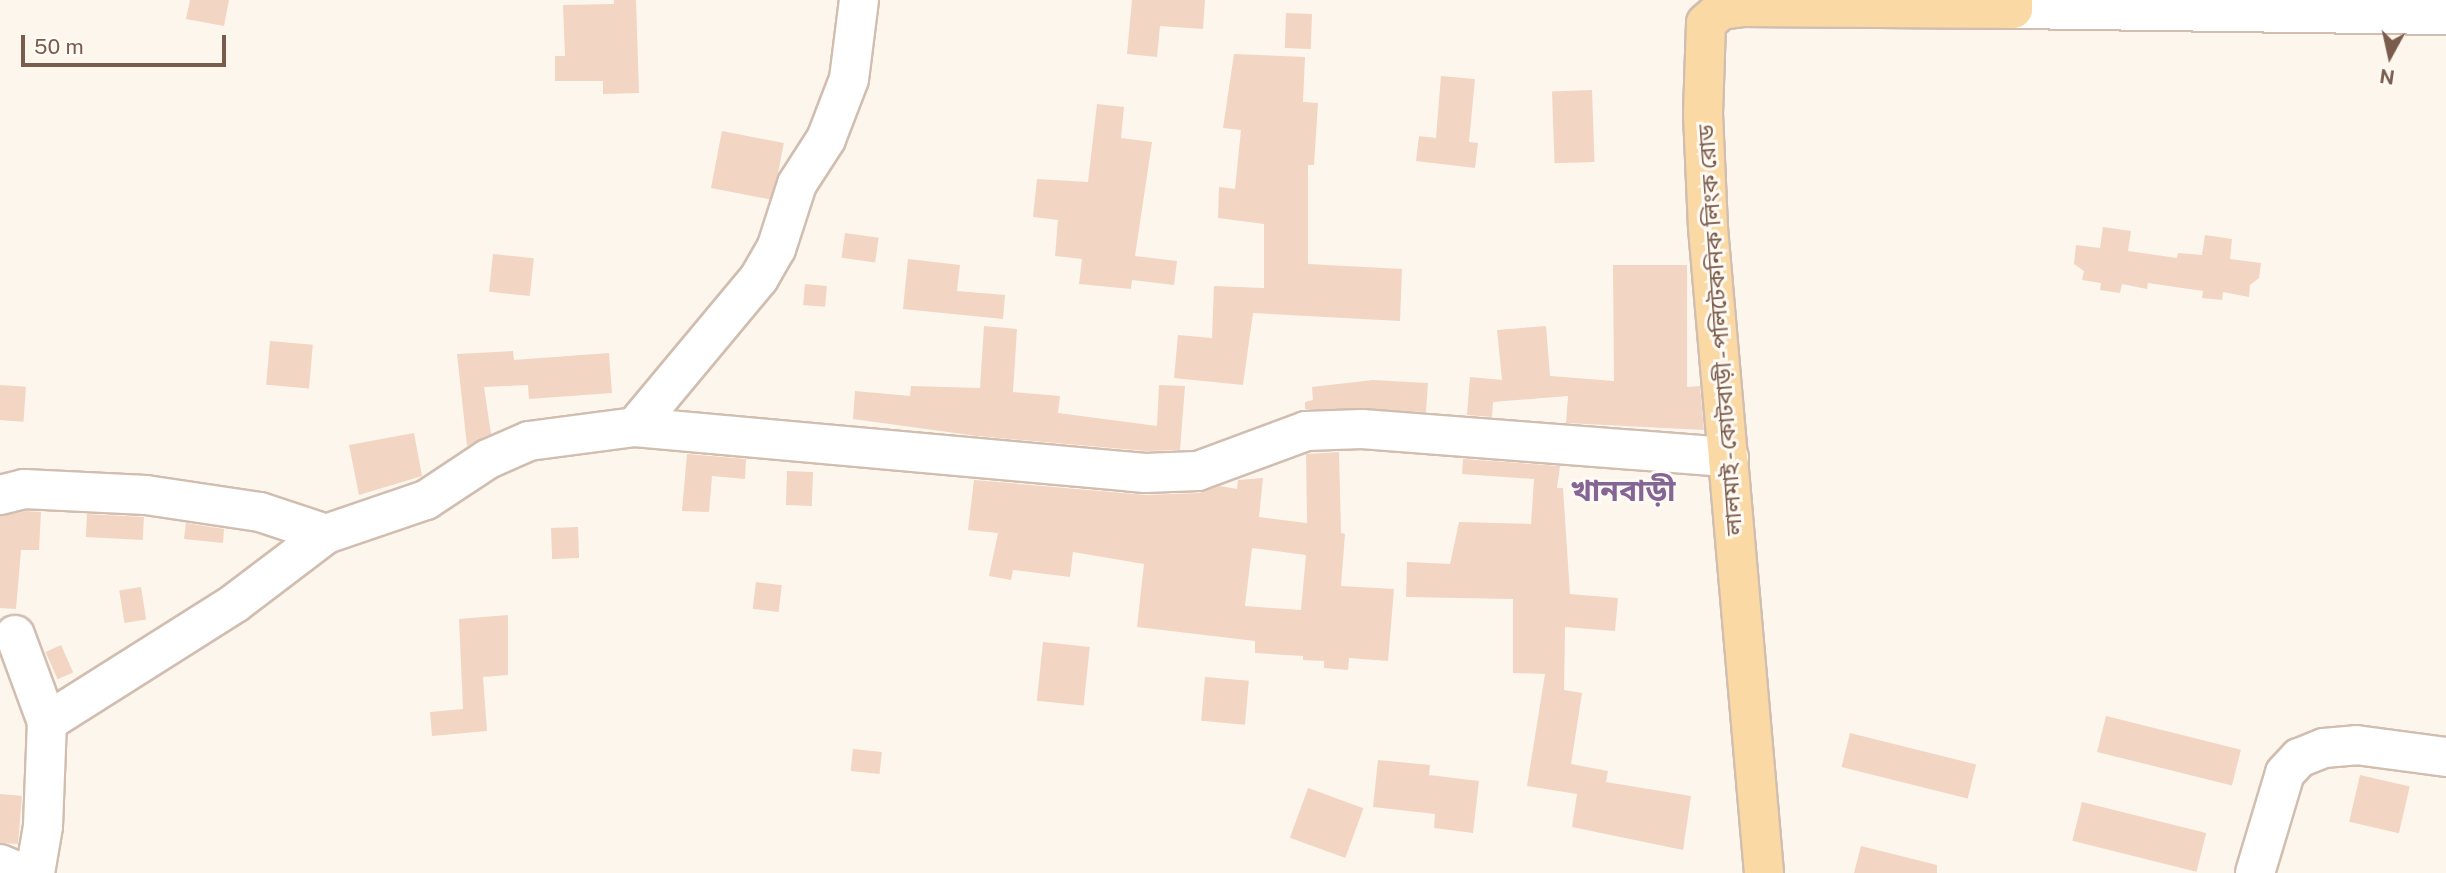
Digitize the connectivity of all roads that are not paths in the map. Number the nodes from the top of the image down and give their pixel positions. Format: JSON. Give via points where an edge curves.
{"nodes":[{"id":1,"x":859,"y":0,"type":"edge"},
{"id":2,"x":2013,"y":5,"type":"edge"},
{"id":3,"x":2446,"y":15,"type":"edge"},
{"id":4,"x":635,"y":427,"type":"junction"},
{"id":5,"x":1729,"y":457,"type":"junction"},
{"id":6,"x":0,"y":495,"type":"edge"},
{"id":7,"x":326,"y":534,"type":"junction"},
{"id":8,"x":15,"y":635,"type":"dead end"},
{"id":9,"x":47,"y":722,"type":"junction"},
{"id":10,"x":2446,"y":757,"type":"edge"},
{"id":11,"x":0,"y":864,"type":"edge"},
{"id":12,"x":21,"y":873,"type":"edge"},
{"id":13,"x":35,"y":873,"type":"edge"},
{"id":14,"x":1763,"y":873,"type":"edge"},
{"id":15,"x":2255,"y":873,"type":"edge"}],
"edges":[{"from":1,"to":4,"type":"street","via":[[849,79],[826,139],[797,184],[776,249],[759,278]]},
{"from":2,"to":3,"type":"street"},
{"from":2,"to":5,"type":"main road","name":"লালমাই - কোটবাড়ী - পলিটেকনিক লিংক রোড","via":[[1742,7],[1721,10],[1706,23],[1707,215]]},
{"from":4,"to":5,"type":"street","via":[[1145,473],[1199,471],[1306,431],[1362,429]]},
{"from":4,"to":7,"type":"street","via":[[529,441],[488,459],[426,500]]},
{"from":5,"to":14,"type":"main road","name":"লালমাই - কোটবাড়ী - পলিটেকনিক লিংক রোড"},
{"from":6,"to":7,"type":"street","via":[[24,489],[146,495],[260,512]]},
{"from":7,"to":9,"type":"street","via":[[235,603]]},
{"from":8,"to":9,"type":"street"},
{"from":9,"to":13,"type":"street","via":[[43,826]]},
{"from":10,"to":15,"type":"street","via":[[2356,745],[2324,748],[2299,758],[2285,774]]},
{"from":11,"to":12,"type":"street"}]}
